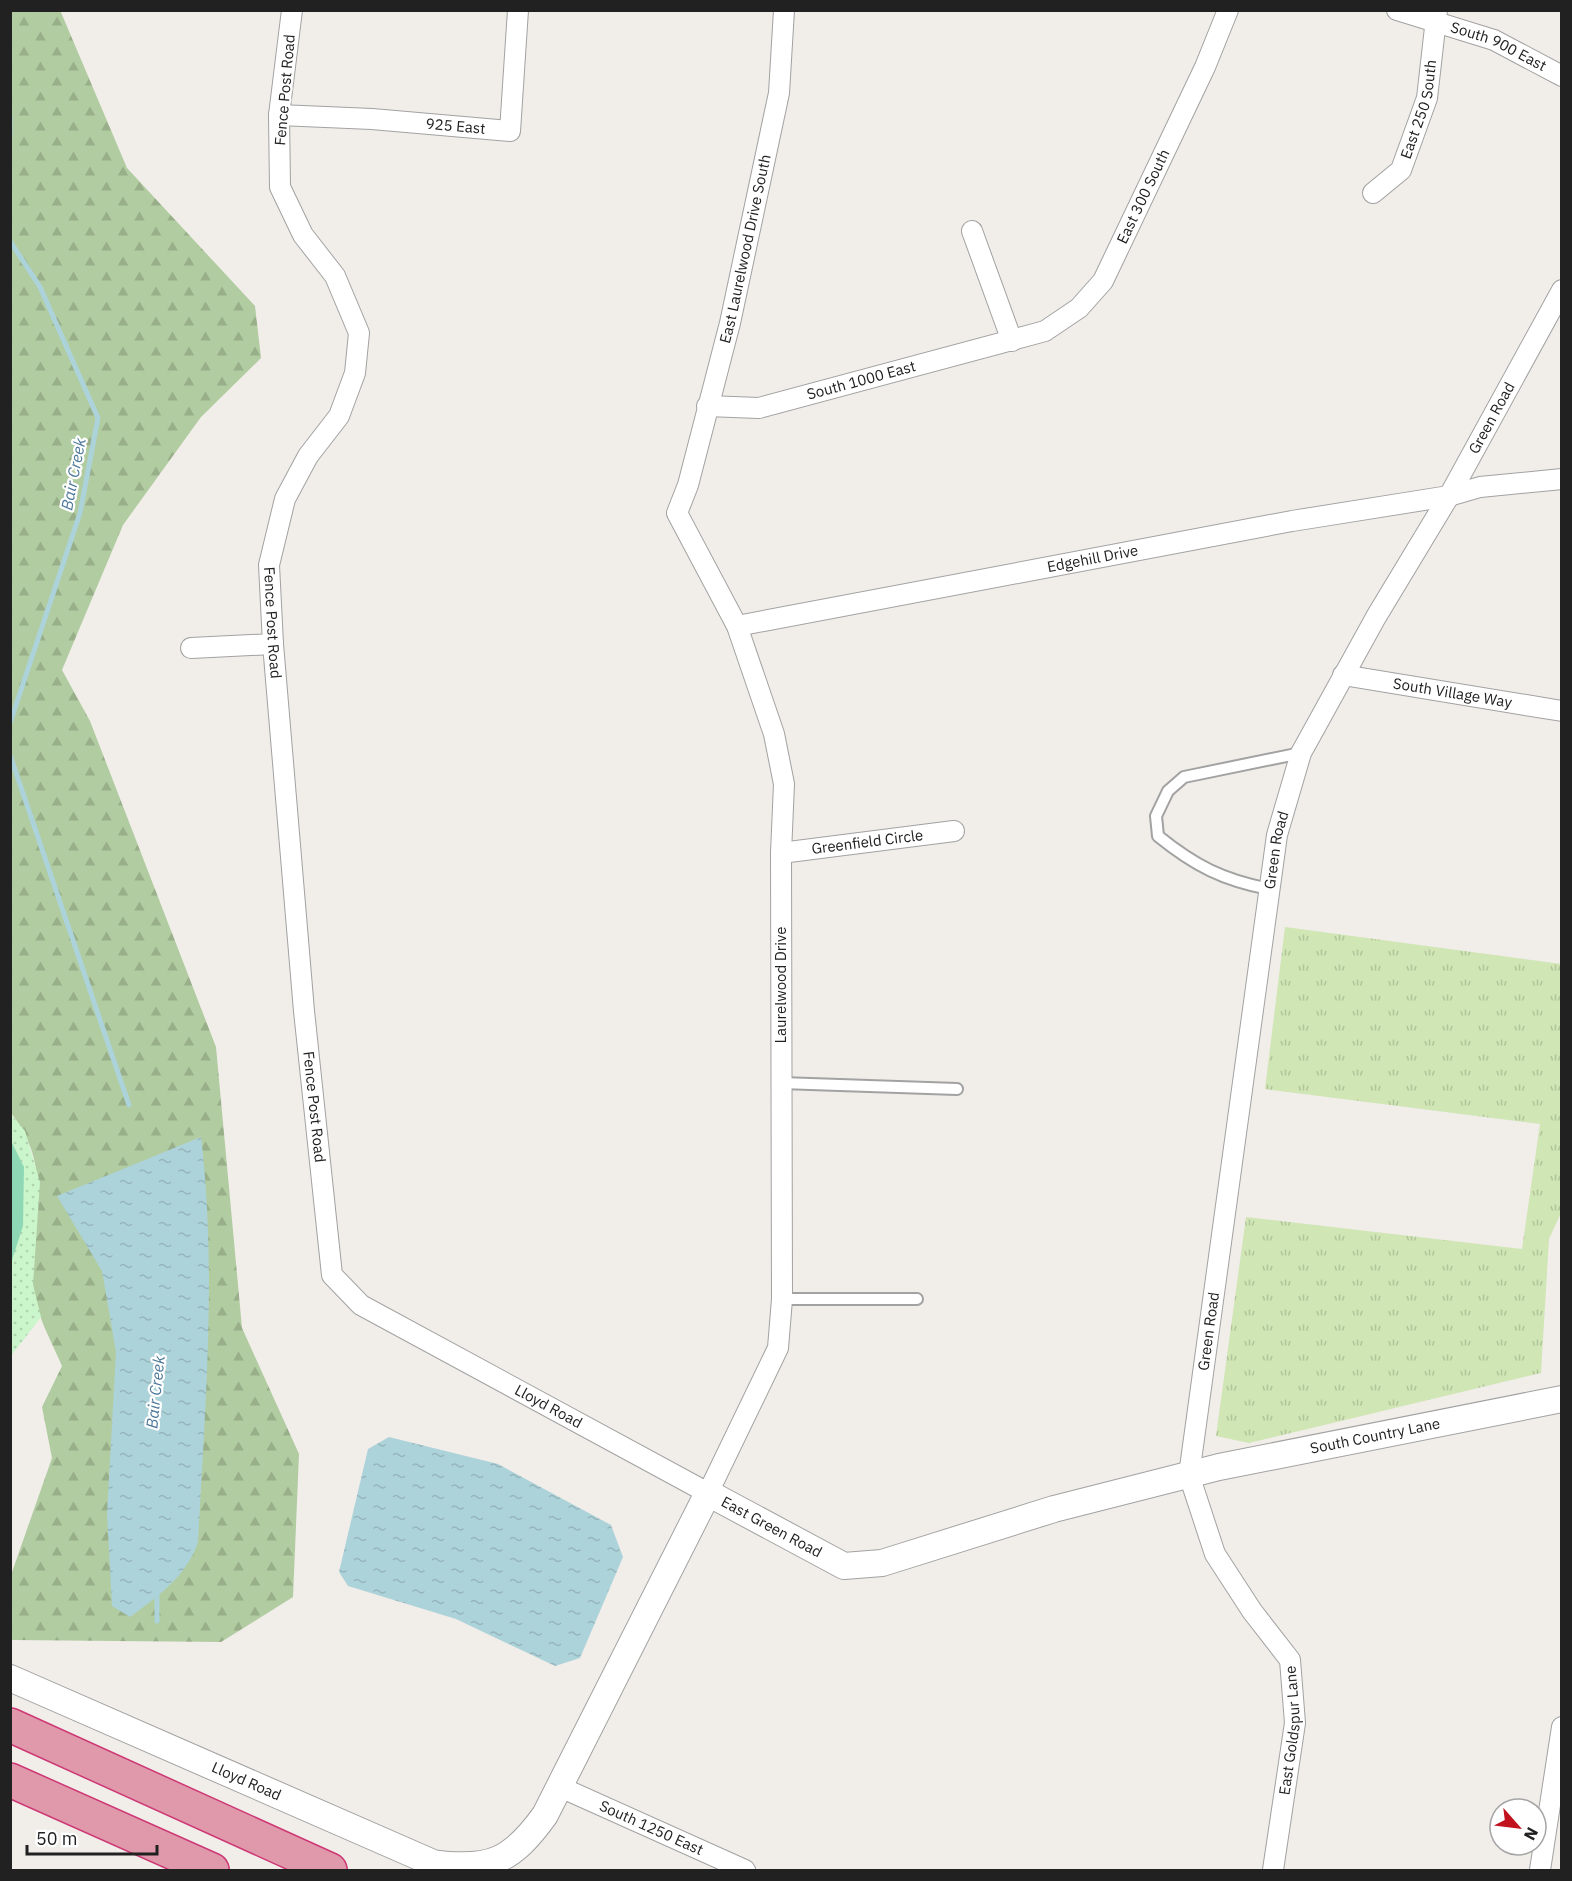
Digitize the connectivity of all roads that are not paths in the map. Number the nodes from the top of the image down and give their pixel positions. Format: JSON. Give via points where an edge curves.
{"nodes":[{"id":1,"x":292,"y":10,"type":"edge"},
{"id":2,"x":518,"y":10,"type":"edge"},
{"id":3,"x":784,"y":10,"type":"edge"},
{"id":4,"x":1228,"y":10,"type":"edge"},
{"id":5,"x":1397,"y":10,"type":"edge"},
{"id":6,"x":1437,"y":16,"type":"edge"},
{"id":7,"x":1562,"y":76,"type":"edge"},
{"id":8,"x":279,"y":115,"type":"junction"},
{"id":9,"x":1373,"y":193,"type":"dead end"},
{"id":10,"x":972,"y":231,"type":"dead end"},
{"id":11,"x":1562,"y":290,"type":"edge"},
{"id":12,"x":1012,"y":340,"type":"junction"},
{"id":13,"x":707,"y":406,"type":"junction"},
{"id":14,"x":1562,"y":479,"type":"edge"},
{"id":15,"x":688,"y":485,"type":"joint"},
{"id":16,"x":1449,"y":496,"type":"junction"},
{"id":17,"x":737,"y":626,"type":"junction"},
{"id":18,"x":273,"y":644,"type":"junction"},
{"id":19,"x":191,"y":648,"type":"dead end"},
{"id":20,"x":1343,"y":675,"type":"junction"},
{"id":21,"x":1562,"y":711,"type":"edge"},
{"id":22,"x":1301,"y":753,"type":"junction"},
{"id":23,"x":954,"y":831,"type":"dead end"},
{"id":24,"x":781,"y":853,"type":"junction"},
{"id":25,"x":1269,"y":889,"type":"junction"},
{"id":26,"x":781,"y":1083,"type":"junction"},
{"id":27,"x":957,"y":1089,"type":"dead end"},
{"id":28,"x":332,"y":1275,"type":"joint"},
{"id":29,"x":782,"y":1299,"type":"junction"},
{"id":30,"x":917,"y":1299,"type":"dead end"},
{"id":31,"x":1562,"y":1399,"type":"edge"},
{"id":32,"x":1189,"y":1475,"type":"junction"},
{"id":33,"x":708,"y":1493,"type":"junction"},
{"id":34,"x":10,"y":1678,"type":"edge"},
{"id":35,"x":10,"y":1725,"type":"edge"},
{"id":36,"x":1562,"y":1727,"type":"edge"},
{"id":37,"x":10,"y":1780,"type":"edge"},
{"id":38,"x":560,"y":1787,"type":"junction"},
{"id":39,"x":486,"y":1863,"type":"joint"},
{"id":40,"x":212,"y":1870,"type":"edge"},
{"id":41,"x":330,"y":1870,"type":"edge"},
{"id":42,"x":745,"y":1870,"type":"edge"},
{"id":43,"x":1273,"y":1870,"type":"edge"},
{"id":44,"x":1540,"y":1870,"type":"edge"}],
"edges":[{"from":1,"to":8,"type":"street","name":"Fence Post Road"},
{"from":2,"to":8,"type":"street","name":"925 East","via":[[510,131]]},
{"from":3,"to":13,"type":"street","name":"East Laurelwood Drive South","via":[[779,93],[730,323]]},
{"from":4,"to":12,"type":"street","name":"East 300 South","via":[[1103,281],[1079,308],[1045,332]]},
{"from":5,"to":6,"type":"street","name":"South 900 East"},
{"from":6,"to":7,"type":"street","name":"South 900 East","via":[[1494,40]]},
{"from":6,"to":9,"type":"street","name":"East 250 South","via":[[1427,98],[1401,170]]},
{"from":8,"to":18,"type":"street","name":"Fence Post Road","via":[[280,187],[303,235],[335,276],[359,333],[355,373],[339,416],[308,456],[285,499],[269,565]]},
{"from":10,"to":12,"type":"street"},
{"from":11,"to":16,"type":"street","name":"Green Road"},
{"from":12,"to":13,"type":"street","name":"South 1000 East","via":[[759,408]]},
{"from":13,"to":15,"type":"street","name":"East Laurelwood Drive South"},
{"from":14,"to":16,"type":"street","name":"Edgehill Drive","via":[[1480,487]]},
{"from":15,"to":17,"type":"street","name":"Laurelwood Drive","via":[[677,513]]},
{"from":16,"to":17,"type":"street","name":"Edgehill Drive","via":[[1292,521]]},
{"from":16,"to":20,"type":"street","name":"Green Road"},
{"from":17,"to":24,"type":"street","name":"Laurelwood Drive","via":[[774,734],[784,784]]},
{"from":18,"to":19,"type":"street"},
{"from":18,"to":28,"type":"street","name":"Fence Post Road","via":[[304,1011]]},
{"from":20,"to":21,"type":"street","name":"South Village Way"},
{"from":20,"to":22,"type":"street","name":"Green Road"},
{"from":22,"to":25,"type":"street","name":"Green Road","via":[[1277,835]]},
{"from":22,"to":25,"type":"lane","via":[[1184,777],[1168,791],[1156,816],[1158,836],[1184,857],[1218,876]]},
{"from":23,"to":24,"type":"street","name":"Greenfield Circle"},
{"from":24,"to":26,"type":"street","name":"Laurelwood Drive"},
{"from":25,"to":32,"type":"street","name":"Green Road"},
{"from":26,"to":27,"type":"lane"},
{"from":26,"to":29,"type":"street","name":"Laurelwood Drive"},
{"from":28,"to":33,"type":"street","name":"Lloyd Road","via":[[361,1305]]},
{"from":29,"to":30,"type":"lane"},
{"from":29,"to":33,"type":"street","name":"Laurelwood Drive","via":[[778,1348]]},
{"from":31,"to":32,"type":"street","name":"South Country Lane"},
{"from":32,"to":33,"type":"street","name":"East Green Road","via":[[1054,1509],[882,1563],[844,1566]]},
{"from":32,"to":43,"type":"street","name":"East Goldspur Lane","via":[[1215,1554],[1290,1660],[1295,1723]]},
{"from":33,"to":38,"type":"street","name":"East Green Road"},
{"from":34,"to":39,"type":"street","name":"Lloyd Road","via":[[433,1863],[459,1867]]},
{"from":35,"to":41,"type":"highway"},
{"from":36,"to":44,"type":"street"},
{"from":37,"to":40,"type":"highway"},
{"from":38,"to":39,"type":"street","name":"East Green Road","via":[[525,1843]]},
{"from":38,"to":42,"type":"street","name":"South 1250 East"}]}
